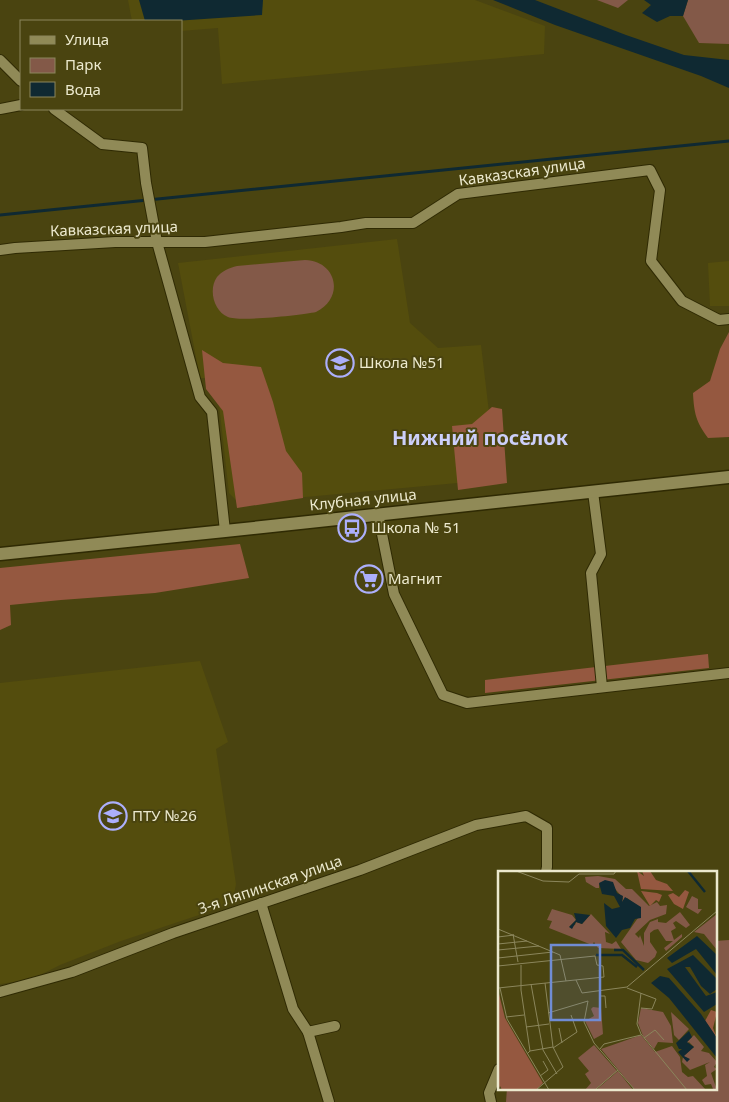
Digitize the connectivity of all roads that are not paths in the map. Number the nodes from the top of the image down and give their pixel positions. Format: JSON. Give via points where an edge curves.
{"nodes":[{"id":1,"x":0,"y":60,"type":"edge"},
{"id":2,"x":20,"y":79,"type":"edge"},
{"id":3,"x":20,"y":105,"type":"edge"},
{"id":4,"x":0,"y":109,"type":"edge"},
{"id":5,"x":55,"y":110,"type":"edge"},
{"id":6,"x":157,"y":242,"type":"junction"},
{"id":7,"x":0,"y":250,"type":"edge"},
{"id":8,"x":729,"y":319,"type":"edge"},
{"id":9,"x":729,"y":477,"type":"edge"},
{"id":10,"x":594,"y":492,"type":"junction"},
{"id":11,"x":378,"y":514,"type":"junction"},
{"id":12,"x":225,"y":532,"type":"junction"},
{"id":13,"x":0,"y":554,"type":"edge"},
{"id":14,"x":729,"y":673,"type":"edge"},
{"id":15,"x":602,"y":687,"type":"junction"},
{"id":16,"x":546,"y":871,"type":"edge"},
{"id":17,"x":260,"y":903,"type":"junction"},
{"id":18,"x":0,"y":992,"type":"edge"},
{"id":19,"x":335,"y":1026,"type":"dead end"},
{"id":20,"x":308,"y":1032,"type":"junction"},
{"id":21,"x":498,"y":1072,"type":"edge"},
{"id":22,"x":329,"y":1102,"type":"edge"},
{"id":23,"x":491,"y":1102,"type":"edge"}],
"edges":[{"from":1,"to":2,"type":"street"},
{"from":3,"to":4,"type":"street"},
{"from":5,"to":6,"type":"street","via":[[102,144],[142,148]]},
{"from":6,"to":7,"type":"street","name":"Кавказская улица"},
{"from":6,"to":8,"type":"street","name":"Кавказская улица","via":[[204,242],[366,223],[413,223],[458,194],[650,170],[660,190],[651,261],[682,301],[719,320]]},
{"from":6,"to":12,"type":"street","via":[[200,397],[212,412]]},
{"from":9,"to":10,"type":"street","name":"Клубная улица"},
{"from":10,"to":11,"type":"street","name":"Клубная улица"},
{"from":10,"to":15,"type":"street","via":[[601,554],[591,573]]},
{"from":11,"to":12,"type":"street","name":"Клубная улица"},
{"from":11,"to":15,"type":"street","via":[[394,594],[443,695],[466,703]]},
{"from":12,"to":13,"type":"street","name":"Клубная улица"},
{"from":14,"to":15,"type":"street"},
{"from":16,"to":17,"type":"street","name":"3-я Ляпинская улица","via":[[547,828],[526,816],[476,825],[360,870]]},
{"from":17,"to":18,"type":"street","name":"3-я Ляпинская улица","via":[[72,972]]},
{"from":17,"to":20,"type":"street","via":[[293,1009]]},
{"from":19,"to":20,"type":"street"},
{"from":20,"to":22,"type":"street"},
{"from":21,"to":23,"type":"street","via":[[490,1093]]}]}
